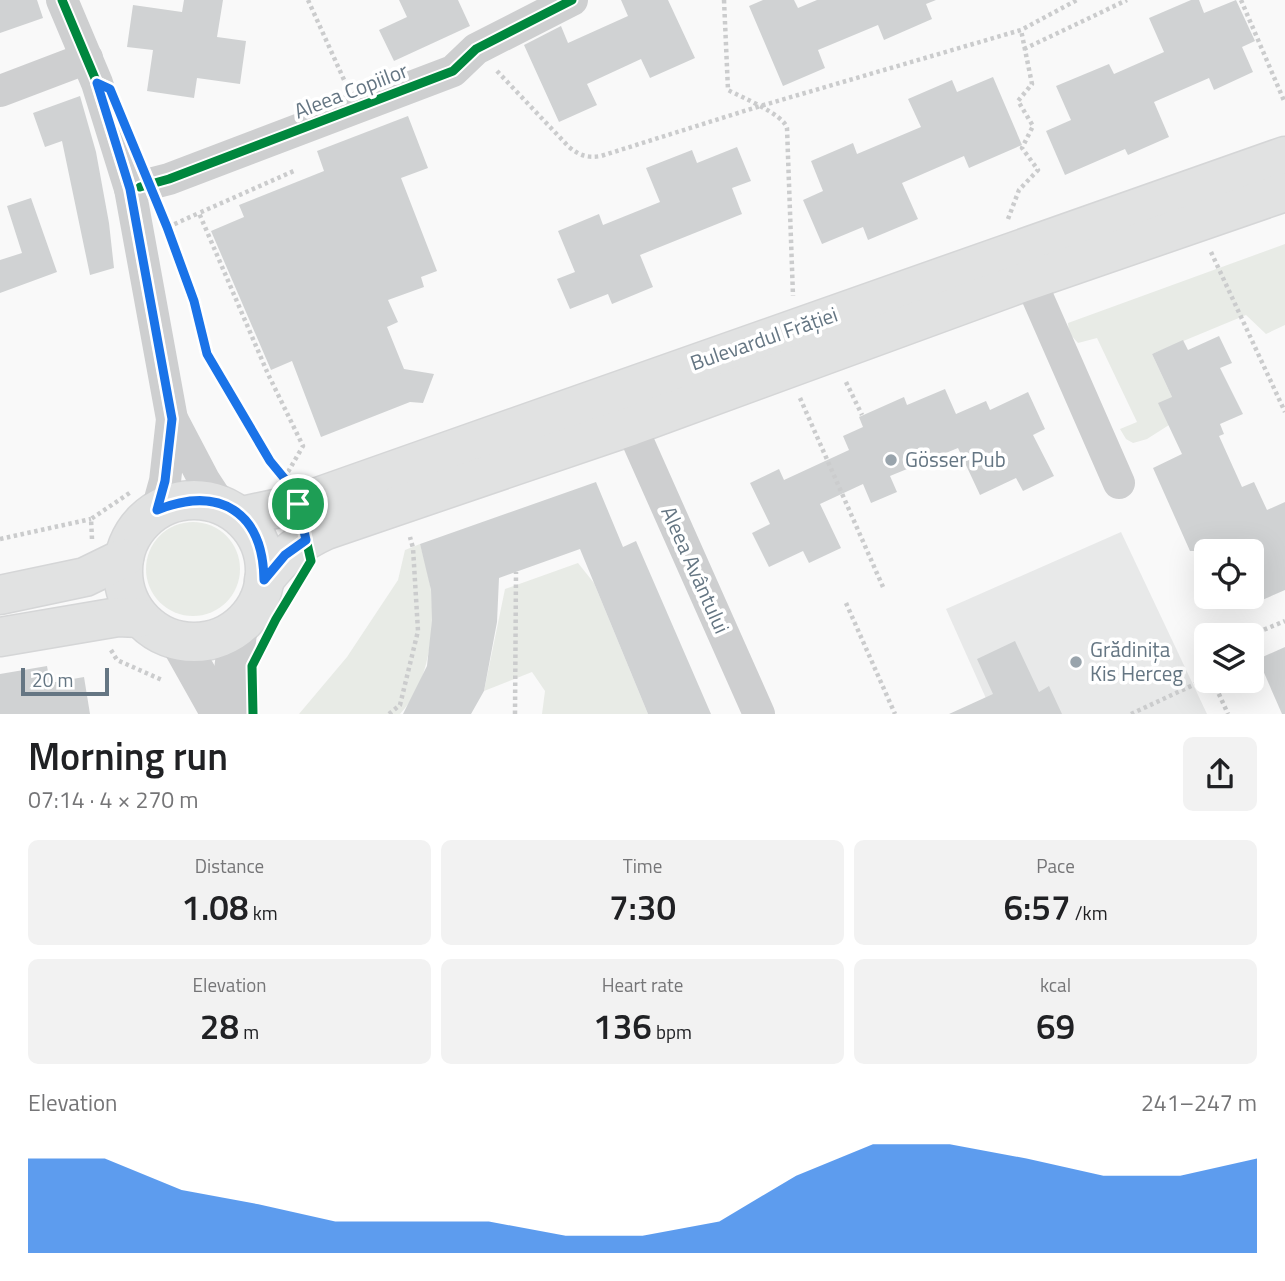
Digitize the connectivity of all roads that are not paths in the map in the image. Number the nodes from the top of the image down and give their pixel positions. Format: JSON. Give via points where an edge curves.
{"nodes":[{"id":1,"x":62,"y":0,"type":"edge"},
{"id":2,"x":572,"y":0,"type":"edge"},
{"id":3,"x":87,"y":58,"type":"junction"},
{"id":4,"x":0,"y":91,"type":"edge"},
{"id":5,"x":1285,"y":156,"type":"edge"},
{"id":6,"x":140,"y":187,"type":"junction"},
{"id":7,"x":1285,"y":192,"type":"edge"},
{"id":8,"x":1021,"y":265,"type":"junction"},
{"id":9,"x":172,"y":419,"type":"junction"},
{"id":10,"x":631,"y":426,"type":"junction"},
{"id":11,"x":1119,"y":483,"type":"dead end"},
{"id":12,"x":231,"y":509,"type":"junction"},
{"id":13,"x":157,"y":510,"type":"junction"},
{"id":14,"x":124,"y":558,"type":"junction"},
{"id":15,"x":264,"y":580,"type":"junction"},
{"id":16,"x":0,"y":594,"type":"edge"},
{"id":17,"x":140,"y":618,"type":"junction"},
{"id":18,"x":239,"y":626,"type":"junction"},
{"id":19,"x":0,"y":637,"type":"edge"},
{"id":20,"x":179,"y":640,"type":"junction"},
{"id":21,"x":212,"y":698,"type":"edge"},
{"id":22,"x":232,"y":714,"type":"edge"},
{"id":23,"x":759,"y":714,"type":"edge"}],
"edges":[{"from":1,"to":3,"type":"street"},
{"from":2,"to":6,"type":"street","name":"Aleea Copiilor","via":[[476,49],[453,71]]},
{"from":3,"to":4,"type":"street"},
{"from":3,"to":6,"type":"street"},
{"from":5,"to":8,"type":"main road","name":"Bulevardul Frăției"},
{"from":6,"to":9,"type":"street"},
{"from":7,"to":8,"type":"main road","name":"Bulevardul Frăției","via":[[1197,223]]},
{"from":8,"to":10,"type":"main road","name":"Bulevardul Frăției","via":[[787,369]]},
{"from":8,"to":11,"type":"street"},
{"from":8,"to":12,"type":"main road","name":"Bulevardul Frăției","via":[[793,328]]},
{"from":9,"to":12,"type":"street","via":[[204,480]]},
{"from":9,"to":13,"type":"street"},
{"from":10,"to":15,"type":"main road","name":"Bulevardul Frăției","via":[[326,530],[285,555]]},
{"from":10,"to":23,"type":"street","name":"Aleea Avântului"},
{"from":12,"to":13,"type":"main road","via":[[198,500]]},
{"from":12,"to":15,"type":"main road","via":[[252,527],[264,560]]},
{"from":13,"to":14,"type":"main road","via":[[130,539]]},
{"from":14,"to":16,"type":"main road","via":[[85,577]]},
{"from":14,"to":17,"type":"main road","via":[[123,579]]},
{"from":15,"to":18,"type":"main road","via":[[260,597]]},
{"from":17,"to":19,"type":"main road","via":[[118,617]]},
{"from":17,"to":20,"type":"main road","via":[[158,633]]},
{"from":18,"to":20,"type":"main road","via":[[201,642]]},
{"from":18,"to":22,"type":"street"},
{"from":20,"to":21,"type":"street"}]}
